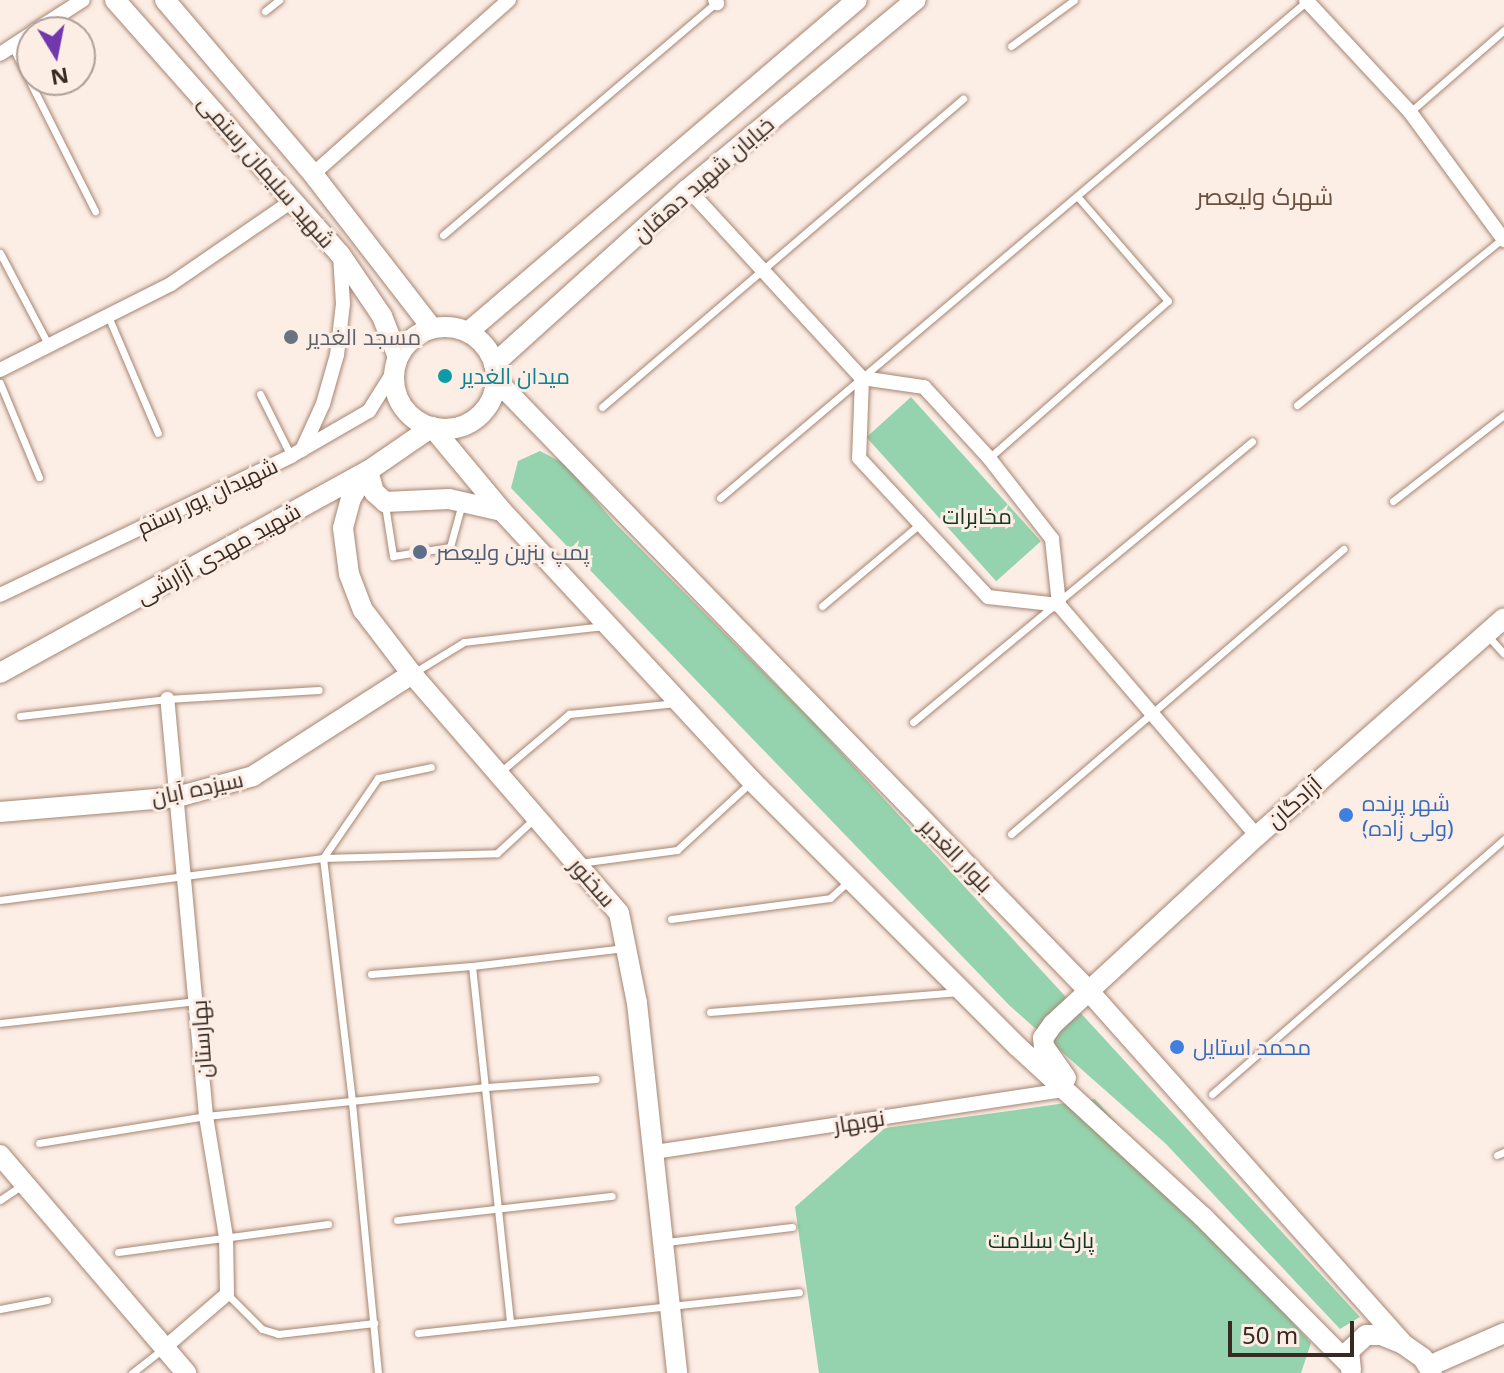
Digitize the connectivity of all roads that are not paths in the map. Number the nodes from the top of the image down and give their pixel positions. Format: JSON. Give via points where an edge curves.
{"nodes":[{"id":1,"x":83,"y":0,"type":"edge"},
{"id":2,"x":115,"y":0,"type":"edge"},
{"id":3,"x":165,"y":0,"type":"edge"},
{"id":4,"x":279,"y":0,"type":"edge"},
{"id":5,"x":509,"y":0,"type":"edge"},
{"id":6,"x":857,"y":0,"type":"edge"},
{"id":7,"x":916,"y":0,"type":"edge"},
{"id":8,"x":1074,"y":0,"type":"edge"},
{"id":9,"x":1307,"y":0,"type":"edge"},
{"id":10,"x":717,"y":1,"type":"edge"},
{"id":11,"x":265,"y":11,"type":"dead end"},
{"id":12,"x":58,"y":16,"type":"edge"},
{"id":13,"x":1504,"y":30,"type":"edge"},
{"id":14,"x":1011,"y":46,"type":"dead end"},
{"id":15,"x":6,"y":50,"type":"edge"},
{"id":16,"x":963,"y":99,"type":"dead end"},
{"id":17,"x":1410,"y":112,"type":"junction"},
{"id":18,"x":313,"y":174,"type":"junction"},
{"id":19,"x":688,"y":189,"type":"junction"},
{"id":20,"x":1077,"y":196,"type":"junction"},
{"id":21,"x":293,"y":200,"type":"junction"},
{"id":22,"x":95,"y":211,"type":"dead end"},
{"id":23,"x":443,"y":235,"type":"dead end"},
{"id":24,"x":1504,"y":239,"type":"edge"},
{"id":25,"x":0,"y":253,"type":"edge"},
{"id":26,"x":340,"y":254,"type":"junction"},
{"id":27,"x":762,"y":269,"type":"junction"},
{"id":28,"x":108,"y":316,"type":"junction"},
{"id":29,"x":432,"y":328,"type":"junction"},
{"id":30,"x":468,"y":332,"type":"junction"},
{"id":31,"x":49,"y":346,"type":"junction"},
{"id":32,"x":396,"y":364,"type":"junction"},
{"id":33,"x":0,"y":370,"type":"edge"},
{"id":34,"x":495,"y":372,"type":"junction"},
{"id":35,"x":862,"y":378,"type":"junction"},
{"id":36,"x":0,"y":383,"type":"edge"},
{"id":37,"x":260,"y":394,"type":"dead end"},
{"id":38,"x":1297,"y":405,"type":"dead end"},
{"id":39,"x":602,"y":407,"type":"dead end"},
{"id":40,"x":1504,"y":415,"type":"edge"},
{"id":41,"x":432,"y":427,"type":"junction"},
{"id":42,"x":158,"y":433,"type":"dead end"},
{"id":43,"x":1252,"y":442,"type":"dead end"},
{"id":44,"x":296,"y":453,"type":"junction"},
{"id":45,"x":989,"y":458,"type":"junction"},
{"id":46,"x":368,"y":471,"type":"junction"},
{"id":47,"x":39,"y":477,"type":"dead end"},
{"id":48,"x":720,"y":498,"type":"dead end"},
{"id":49,"x":463,"y":500,"type":"junction"},
{"id":50,"x":1393,"y":501,"type":"dead end"},
{"id":51,"x":385,"y":502,"type":"junction"},
{"id":52,"x":502,"y":511,"type":"junction"},
{"id":53,"x":921,"y":523,"type":"junction"},
{"id":54,"x":1344,"y":549,"type":"dead end"},
{"id":55,"x":0,"y":595,"type":"edge"},
{"id":56,"x":1059,"y":605,"type":"junction"},
{"id":57,"x":822,"y":606,"type":"dead end"},
{"id":58,"x":1504,"y":618,"type":"edge"},
{"id":59,"x":607,"y":626,"type":"junction"},
{"id":60,"x":1486,"y":634,"type":"junction"},
{"id":61,"x":1504,"y":654,"type":"edge"},
{"id":62,"x":0,"y":673,"type":"edge"},
{"id":63,"x":412,"y":674,"type":"junction"},
{"id":64,"x":319,"y":690,"type":"dead end"},
{"id":65,"x":167,"y":699,"type":"junction"},
{"id":66,"x":678,"y":703,"type":"junction"},
{"id":67,"x":1149,"y":713,"type":"junction"},
{"id":68,"x":20,"y":716,"type":"dead end"},
{"id":69,"x":913,"y":722,"type":"dead end"},
{"id":70,"x":431,"y":767,"type":"dead end"},
{"id":71,"x":499,"y":773,"type":"junction"},
{"id":72,"x":752,"y":781,"type":"junction"},
{"id":73,"x":177,"y":797,"type":"junction"},
{"id":74,"x":0,"y":812,"type":"edge"},
{"id":75,"x":537,"y":817,"type":"junction"},
{"id":76,"x":1011,"y":834,"type":"dead end"},
{"id":77,"x":1257,"y":836,"type":"junction"},
{"id":78,"x":1504,"y":839,"type":"edge"},
{"id":79,"x":323,"y":858,"type":"junction"},
{"id":80,"x":577,"y":863,"type":"junction"},
{"id":81,"x":184,"y":877,"type":"junction"},
{"id":82,"x":850,"y":879,"type":"junction"},
{"id":83,"x":0,"y":900,"type":"edge"},
{"id":84,"x":671,"y":919,"type":"dead end"},
{"id":85,"x":627,"y":947,"type":"junction"},
{"id":86,"x":472,"y":966,"type":"junction"},
{"id":87,"x":371,"y":974,"type":"dead end"},
{"id":88,"x":1087,"y":989,"type":"junction"},
{"id":89,"x":962,"y":992,"type":"junction"},
{"id":90,"x":198,"y":1000,"type":"junction"},
{"id":91,"x":710,"y":1012,"type":"dead end"},
{"id":92,"x":0,"y":1023,"type":"edge"},
{"id":93,"x":596,"y":1079,"type":"dead end"},
{"id":94,"x":487,"y":1087,"type":"junction"},
{"id":95,"x":1064,"y":1090,"type":"junction"},
{"id":96,"x":1212,"y":1094,"type":"dead end"},
{"id":97,"x":352,"y":1101,"type":"junction"},
{"id":98,"x":1086,"y":1108,"type":"junction"},
{"id":99,"x":206,"y":1116,"type":"junction"},
{"id":100,"x":39,"y":1143,"type":"dead end"},
{"id":101,"x":654,"y":1152,"type":"junction"},
{"id":102,"x":0,"y":1155,"type":"edge"},
{"id":103,"x":24,"y":1184,"type":"junction"},
{"id":104,"x":612,"y":1196,"type":"dead end"},
{"id":105,"x":0,"y":1200,"type":"edge"},
{"id":106,"x":498,"y":1210,"type":"junction"},
{"id":107,"x":397,"y":1220,"type":"dead end"},
{"id":108,"x":328,"y":1224,"type":"dead end"},
{"id":109,"x":792,"y":1227,"type":"dead end"},
{"id":110,"x":226,"y":1237,"type":"junction"},
{"id":111,"x":664,"y":1242,"type":"junction"},
{"id":112,"x":118,"y":1252,"type":"dead end"},
{"id":113,"x":799,"y":1292,"type":"dead end"},
{"id":114,"x":227,"y":1294,"type":"junction"},
{"id":115,"x":47,"y":1300,"type":"dead end"},
{"id":116,"x":671,"y":1306,"type":"junction"},
{"id":117,"x":0,"y":1309,"type":"edge"},
{"id":118,"x":374,"y":1323,"type":"junction"},
{"id":119,"x":510,"y":1323,"type":"junction"},
{"id":120,"x":418,"y":1333,"type":"dead end"},
{"id":121,"x":1504,"y":1333,"type":"edge"},
{"id":122,"x":1403,"y":1344,"type":"junction"},
{"id":123,"x":163,"y":1349,"type":"junction"},
{"id":124,"x":1350,"y":1368,"type":"edge"},
{"id":125,"x":1431,"y":1370,"type":"edge"},
{"id":126,"x":132,"y":1373,"type":"edge"},
{"id":127,"x":186,"y":1373,"type":"edge"},
{"id":128,"x":378,"y":1373,"type":"edge"},
{"id":129,"x":677,"y":1373,"type":"edge"}],
"edges":[{"from":1,"to":12,"type":"street"},
{"from":2,"to":21,"type":"street","name":"شهید سلیمان رستمی"},
{"from":3,"to":18,"type":"street","name":"شهید سلیمان رستمی"},
{"from":4,"to":11,"type":"lane"},
{"from":5,"to":18,"type":"street"},
{"from":6,"to":30,"type":"street","name":"خیابان شهید دهقان"},
{"from":7,"to":19,"type":"street","name":"خیابان شهید دهقان"},
{"from":8,"to":14,"type":"lane"},
{"from":9,"to":17,"type":"street"},
{"from":9,"to":20,"type":"lane"},
{"from":10,"to":23,"type":"lane"},
{"from":13,"to":17,"type":"lane"},
{"from":15,"to":22,"type":"lane"},
{"from":16,"to":27,"type":"lane"},
{"from":17,"to":24,"type":"street"},
{"from":18,"to":29,"type":"street","name":"شهید سلیمان رستمی"},
{"from":19,"to":27,"type":"street"},
{"from":19,"to":34,"type":"street","name":"خیابان شهید دهقان"},
{"from":20,"to":35,"type":"lane"},
{"from":20,"to":45,"type":"lane","via":[[1168,301]]},
{"from":21,"to":26,"type":"street","name":"شهید سلیمان رستمی"},
{"from":21,"to":28,"type":"street","via":[[171,284]]},
{"from":24,"to":38,"type":"lane"},
{"from":25,"to":31,"type":"lane"},
{"from":26,"to":32,"type":"street","name":"شهید سلیمان رستمی","via":[[382,316]]},
{"from":26,"to":44,"type":"street","via":[[343,304],[337,355],[323,404]]},
{"from":27,"to":35,"type":"street"},
{"from":27,"to":39,"type":"lane"},
{"from":28,"to":31,"type":"street"},
{"from":28,"to":42,"type":"lane"},
{"from":29,"to":30,"type":"street"},
{"from":29,"to":32,"type":"street","via":[[418,334]]},
{"from":30,"to":34,"type":"street","via":[[489,351]]},
{"from":31,"to":33,"type":"street"},
{"from":32,"to":41,"type":"street","via":[[401,405]]},
{"from":32,"to":44,"type":"street","name":"شهیدان پور رستم","via":[[369,411]]},
{"from":34,"to":41,"type":"street","via":[[486,408],[475,419],[462,426]]},
{"from":34,"to":88,"type":"street","name":"بلوار الغدیر"},
{"from":35,"to":45,"type":"street","via":[[924,387]]},
{"from":35,"to":48,"type":"lane"},
{"from":35,"to":53,"type":"street","via":[[859,458]]},
{"from":36,"to":47,"type":"lane"},
{"from":37,"to":44,"type":"lane"},
{"from":40,"to":50,"type":"lane"},
{"from":41,"to":46,"type":"street","name":"شهید مهدی آزارشی"},
{"from":41,"to":52,"type":"street"},
{"from":43,"to":56,"type":"lane"},
{"from":44,"to":55,"type":"street","name":"شهیدان پور رستم"},
{"from":45,"to":56,"type":"street","via":[[1052,539]]},
{"from":46,"to":51,"type":"street","via":[[374,492]]},
{"from":46,"to":62,"type":"street","name":"شهید مهدی آزارشی"},
{"from":46,"to":63,"type":"street","name":"سخنور","via":[[351,498],[343,528],[349,574],[363,610]]},
{"from":49,"to":51,"type":"street"},
{"from":49,"to":51,"type":"lane","via":[[450,547],[393,556]]},
{"from":49,"to":52,"type":"street"},
{"from":52,"to":59,"type":"street"},
{"from":53,"to":56,"type":"street","via":[[988,597]]},
{"from":53,"to":57,"type":"lane"},
{"from":54,"to":67,"type":"lane"},
{"from":56,"to":67,"type":"street"},
{"from":56,"to":69,"type":"lane"},
{"from":58,"to":60,"type":"street","name":"آزادگان"},
{"from":59,"to":63,"type":"lane","via":[[464,642]]},
{"from":59,"to":66,"type":"street"},
{"from":60,"to":61,"type":"lane"},
{"from":60,"to":77,"type":"street","name":"آزادگان"},
{"from":63,"to":71,"type":"street","name":"سخنور"},
{"from":63,"to":73,"type":"street","name":"سیزده آبان","via":[[253,776]]},
{"from":64,"to":65,"type":"lane"},
{"from":65,"to":68,"type":"lane"},
{"from":65,"to":73,"type":"street","name":"بهارستان"},
{"from":66,"to":71,"type":"lane","via":[[569,714]]},
{"from":66,"to":72,"type":"street"},
{"from":67,"to":76,"type":"lane"},
{"from":67,"to":77,"type":"street"},
{"from":70,"to":79,"type":"lane","via":[[378,778]]},
{"from":71,"to":75,"type":"street","name":"سخنور"},
{"from":72,"to":80,"type":"lane","via":[[677,850]]},
{"from":72,"to":82,"type":"street"},
{"from":73,"to":74,"type":"street","name":"سیزده آبان"},
{"from":73,"to":81,"type":"street","name":"بهارستان"},
{"from":75,"to":79,"type":"lane","via":[[497,853]]},
{"from":75,"to":80,"type":"street","name":"سخنور"},
{"from":77,"to":88,"type":"street","name":"آزادگان"},
{"from":78,"to":96,"type":"lane"},
{"from":79,"to":81,"type":"lane"},
{"from":79,"to":97,"type":"lane"},
{"from":80,"to":85,"type":"street","name":"سخنور","via":[[619,913]]},
{"from":81,"to":83,"type":"lane"},
{"from":81,"to":90,"type":"street","name":"بهارستان"},
{"from":82,"to":84,"type":"lane","via":[[830,898]]},
{"from":82,"to":89,"type":"street"},
{"from":85,"to":86,"type":"lane"},
{"from":85,"to":101,"type":"street","name":"سخنور"},
{"from":86,"to":87,"type":"lane"},
{"from":86,"to":94,"type":"lane"},
{"from":88,"to":98,"type":"street","name":"آزادگان","via":[[1043,1042]]},
{"from":88,"to":122,"type":"street","name":"بلوار الغدیر"},
{"from":89,"to":91,"type":"lane"},
{"from":89,"to":95,"type":"street"},
{"from":90,"to":92,"type":"lane"},
{"from":90,"to":99,"type":"street","name":"بهارستان"},
{"from":93,"to":94,"type":"lane"},
{"from":94,"to":97,"type":"lane"},
{"from":94,"to":106,"type":"lane"},
{"from":95,"to":98,"type":"street"},
{"from":95,"to":101,"type":"street","name":"نوبهار"},
{"from":97,"to":99,"type":"lane"},
{"from":97,"to":118,"type":"lane"},
{"from":98,"to":124,"type":"street","via":[[1203,1217]]},
{"from":99,"to":100,"type":"lane"},
{"from":99,"to":110,"type":"street","name":"بهارستان"},
{"from":101,"to":111,"type":"street","name":"سخنور"},
{"from":102,"to":103,"type":"street"},
{"from":103,"to":105,"type":"lane"},
{"from":103,"to":123,"type":"street"},
{"from":104,"to":106,"type":"lane"},
{"from":106,"to":107,"type":"lane"},
{"from":106,"to":119,"type":"lane"},
{"from":108,"to":110,"type":"lane"},
{"from":109,"to":111,"type":"lane"},
{"from":110,"to":112,"type":"lane"},
{"from":110,"to":114,"type":"street","name":"بهارستان"},
{"from":111,"to":116,"type":"street","name":"سخنور"},
{"from":113,"to":116,"type":"lane"},
{"from":114,"to":118,"type":"lane","via":[[262,1329],[278,1334]]},
{"from":114,"to":123,"type":"street"},
{"from":115,"to":117,"type":"lane"},
{"from":116,"to":119,"type":"lane"},
{"from":116,"to":129,"type":"street","name":"سخنور"},
{"from":118,"to":128,"type":"lane"},
{"from":119,"to":120,"type":"lane"},
{"from":121,"to":125,"type":"street"},
{"from":122,"to":124,"type":"street","via":[[1366,1335],[1349,1351]]},
{"from":122,"to":125,"type":"street","name":"بلوار الغدیر"},
{"from":123,"to":126,"type":"lane"},
{"from":123,"to":127,"type":"street"}]}
